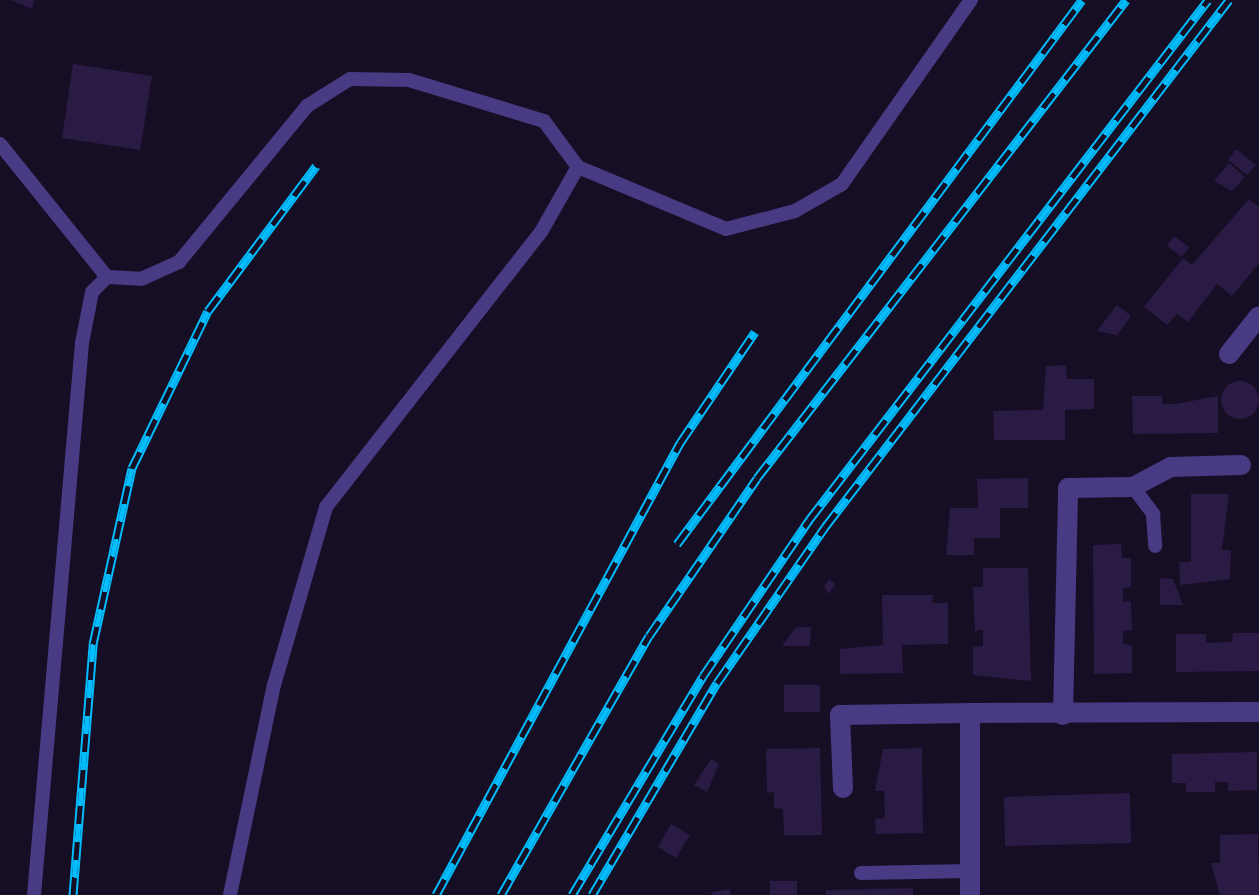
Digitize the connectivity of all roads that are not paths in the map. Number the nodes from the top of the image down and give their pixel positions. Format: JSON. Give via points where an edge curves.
{"nodes":[{"id":1,"x":971,"y":0,"type":"edge"},
{"id":2,"x":0,"y":144,"type":"edge"},
{"id":3,"x":578,"y":167,"type":"junction"},
{"id":4,"x":107,"y":277,"type":"junction"},
{"id":5,"x":1259,"y":316,"type":"edge"},
{"id":6,"x":1229,"y":354,"type":"dead end"},
{"id":7,"x":1241,"y":465,"type":"dead end"},
{"id":8,"x":1133,"y":487,"type":"junction"},
{"id":9,"x":1155,"y":546,"type":"dead end"},
{"id":10,"x":1259,"y":712,"type":"edge"},
{"id":11,"x":970,"y":713,"type":"junction"},
{"id":12,"x":1063,"y":715,"type":"junction"},
{"id":13,"x":843,"y":788,"type":"dead end"},
{"id":14,"x":970,"y":871,"type":"junction"},
{"id":15,"x":861,"y":873,"type":"dead end"},
{"id":16,"x":34,"y":895,"type":"edge"},
{"id":17,"x":230,"y":895,"type":"edge"},
{"id":18,"x":970,"y":895,"type":"edge"}],
"edges":[{"from":1,"to":3,"type":"lane","via":[[842,184],[795,211],[726,229]]},
{"from":2,"to":4,"type":"lane"},
{"from":3,"to":4,"type":"lane","via":[[544,121],[409,80],[350,79],[307,106],[179,262],[141,279]]},
{"from":3,"to":17,"type":"lane","via":[[541,232],[326,507],[274,685]]},
{"from":4,"to":16,"type":"lane","via":[[92,292],[82,343]]},
{"from":5,"to":6,"type":"street"},
{"from":7,"to":8,"type":"street","via":[[1171,467]]},
{"from":8,"to":9,"type":"lane","via":[[1153,514]]},
{"from":8,"to":12,"type":"street","via":[[1068,488]]},
{"from":10,"to":12,"type":"street"},
{"from":11,"to":12,"type":"street"},
{"from":11,"to":13,"type":"street","via":[[840,715]]},
{"from":11,"to":14,"type":"street"},
{"from":14,"to":15,"type":"lane"},
{"from":14,"to":18,"type":"street"}]}
